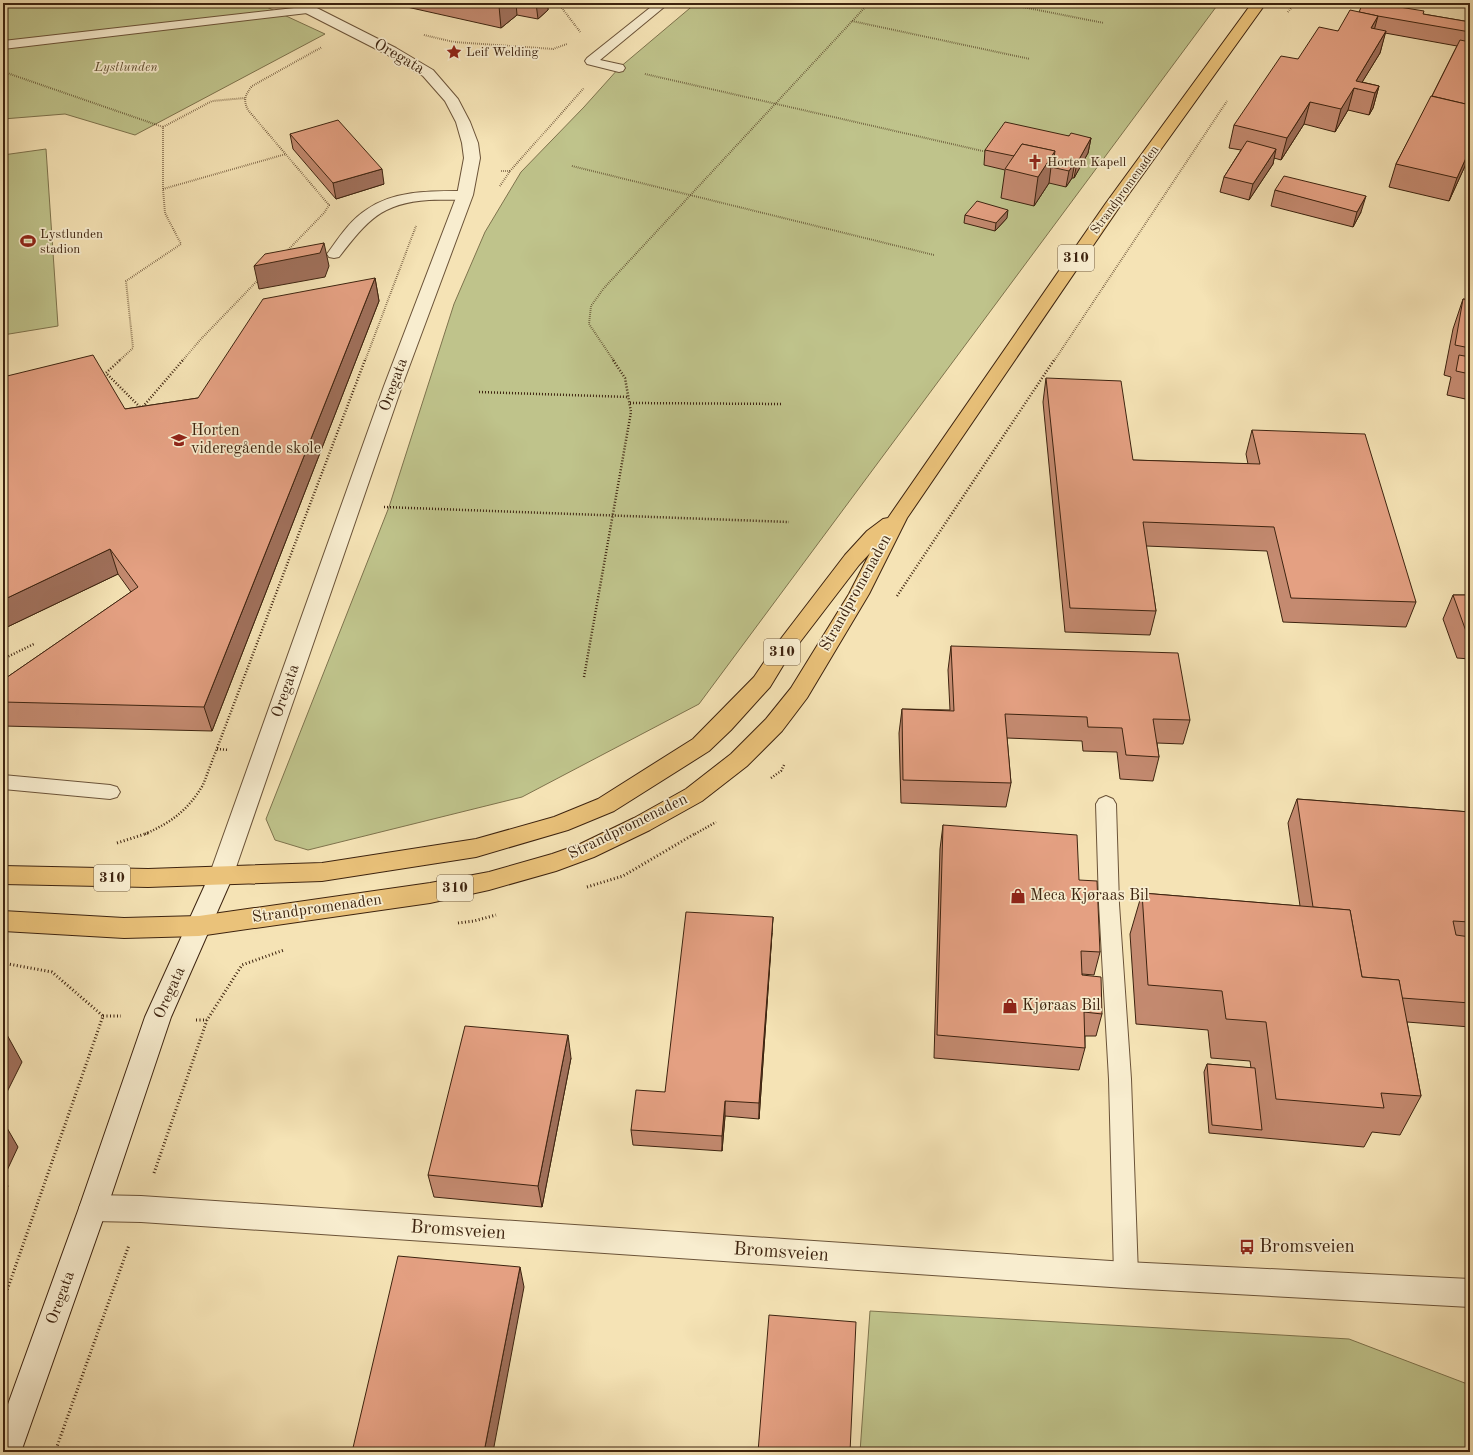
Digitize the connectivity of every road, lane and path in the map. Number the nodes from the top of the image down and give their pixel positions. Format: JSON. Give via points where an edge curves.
{"nodes":[{"id":1,"x":297,"y":3,"type":"edge"},
{"id":2,"x":663,"y":3,"type":"edge"},
{"id":3,"x":868,"y":3,"type":"edge"},
{"id":4,"x":1002,"y":3,"type":"edge"},
{"id":5,"x":1259,"y":3,"type":"edge"},
{"id":6,"x":312,"y":10,"type":"junction"},
{"id":7,"x":851,"y":21,"type":"junction"},
{"id":8,"x":1104,"y":23,"type":"dead end"},
{"id":9,"x":352,"y":31,"type":"junction"},
{"id":10,"x":423,"y":35,"type":"dead end"},
{"id":11,"x":572,"y":42,"type":"dead end"},
{"id":12,"x":3,"y":45,"type":"edge"},
{"id":13,"x":1030,"y":59,"type":"dead end"},
{"id":14,"x":619,"y":68,"type":"joint"},
{"id":15,"x":3,"y":72,"type":"edge"},
{"id":16,"x":245,"y":98,"type":"junction"},
{"id":17,"x":775,"y":104,"type":"junction"},
{"id":18,"x":163,"y":127,"type":"junction"},
{"id":19,"x":992,"y":153,"type":"edge"},
{"id":20,"x":286,"y":154,"type":"junction"},
{"id":21,"x":572,"y":166,"type":"dead end"},
{"id":22,"x":163,"y":189,"type":"junction"},
{"id":23,"x":691,"y":194,"type":"junction"},
{"id":24,"x":428,"y":195,"type":"junction"},
{"id":25,"x":465,"y":195,"type":"junction"},
{"id":26,"x":286,"y":253,"type":"edge"},
{"id":27,"x":334,"y":254,"type":"dead end"},
{"id":28,"x":934,"y":254,"type":"dead end"},
{"id":29,"x":263,"y":275,"type":"edge"},
{"id":30,"x":479,"y":392,"type":"dead end"},
{"id":31,"x":629,"y":398,"type":"junction"},
{"id":32,"x":630,"y":403,"type":"junction"},
{"id":33,"x":783,"y":404,"type":"dead end"},
{"id":34,"x":140,"y":407,"type":"junction"},
{"id":35,"x":142,"y":414,"type":"edge"},
{"id":36,"x":378,"y":507,"type":"dead end"},
{"id":37,"x":613,"y":515,"type":"junction"},
{"id":38,"x":898,"y":517,"type":"junction"},
{"id":39,"x":789,"y":522,"type":"dead end"},
{"id":40,"x":34,"y":644,"type":"dead end"},
{"id":41,"x":3,"y":659,"type":"edge"},
{"id":42,"x":584,"y":677,"type":"dead end"},
{"id":43,"x":3,"y":782,"type":"edge"},
{"id":44,"x":110,"y":792,"type":"dead end"},
{"id":45,"x":1106,"y":804,"type":"dead end"},
{"id":46,"x":114,"y":844,"type":"dead end"},
{"id":47,"x":3,"y":875,"type":"edge"},
{"id":48,"x":220,"y":876,"type":"junction"},
{"id":49,"x":3,"y":921,"type":"edge"},
{"id":50,"x":199,"y":926,"type":"junction"},
{"id":51,"x":3,"y":963,"type":"edge"},
{"id":52,"x":93,"y":1208,"type":"junction"},
{"id":53,"x":1126,"y":1275,"type":"junction"},
{"id":54,"x":1470,"y":1293,"type":"edge"},
{"id":55,"x":3,"y":1302,"type":"edge"},
{"id":56,"x":6,"y":1452,"type":"edge"}],
"edges":[{"from":1,"to":6,"type":"street","name":"Oregata"},
{"from":2,"to":14,"type":"lane","via":[[591,61]]},
{"from":3,"to":7,"type":"path"},
{"from":4,"to":8,"type":"path"},
{"from":5,"to":38,"type":"main road","name":"Strandpromenaden","number":"310","via":[[1031,322]]},
{"from":6,"to":9,"type":"street","name":"Oregata"},
{"from":6,"to":12,"type":"lane"},
{"from":7,"to":13,"type":"path"},
{"from":7,"to":17,"type":"path"},
{"from":9,"to":16,"type":"path","via":[[252,86]]},
{"from":9,"to":25,"type":"street","name":"Oregata","via":[[428,73],[451,99],[470,143],[472,158]]},
{"from":10,"to":11,"type":"path","via":[[454,42],[553,49]]},
{"from":14,"to":17,"type":"path"},
{"from":15,"to":18,"type":"path"},
{"from":16,"to":18,"type":"path","via":[[212,101]]},
{"from":16,"to":20,"type":"path","via":[[248,110]]},
{"from":17,"to":19,"type":"path"},
{"from":17,"to":23,"type":"path"},
{"from":18,"to":22,"type":"path"},
{"from":20,"to":22,"type":"path"},
{"from":20,"to":26,"type":"path","via":[[330,205]]},
{"from":21,"to":23,"type":"path"},
{"from":22,"to":34,"type":"path","via":[[165,213],[181,244],[126,281],[133,348],[106,373]]},
{"from":23,"to":28,"type":"path"},
{"from":23,"to":31,"type":"path","via":[[604,288],[591,306],[589,324],[625,378]]},
{"from":24,"to":25,"type":"lane"},
{"from":24,"to":27,"type":"lane","via":[[391,203],[371,212]]},
{"from":24,"to":46,"type":"path","via":[[203,785],[187,807],[175,817],[146,834]]},
{"from":25,"to":48,"type":"street","name":"Oregata","via":[[393,386]]},
{"from":29,"to":34,"type":"path"},
{"from":30,"to":31,"type":"path"},
{"from":31,"to":32,"type":"path"},
{"from":32,"to":33,"type":"path"},
{"from":32,"to":37,"type":"path","via":[[631,412]]},
{"from":34,"to":35,"type":"path"},
{"from":36,"to":37,"type":"path"},
{"from":37,"to":39,"type":"path"},
{"from":37,"to":42,"type":"path"},
{"from":38,"to":48,"type":"main road","name":"Strandpromenaden","number":"310","via":[[874,536],[852,560],[780,654],[762,682],[723,724],[701,745],[606,804],[560,824],[476,848],[322,872]]},
{"from":38,"to":50,"type":"main road","name":"Strandpromenaden","number":"310","via":[[859,594],[799,693],[774,725],[739,760],[694,795],[586,851],[489,881],[430,893]]},
{"from":40,"to":41,"type":"path"},
{"from":43,"to":44,"type":"lane"},
{"from":45,"to":53,"type":"lane","via":[[1109,904],[1120,1079]]},
{"from":47,"to":48,"type":"main road","name":"Strandpromenaden","number":"310","via":[[141,878]]},
{"from":48,"to":50,"type":"street","name":"Oregata"},
{"from":49,"to":50,"type":"main road","name":"Strandpromenaden","number":"310","via":[[124,928]]},
{"from":50,"to":52,"type":"street","name":"Oregata","via":[[158,1018]]},
{"from":51,"to":55,"type":"path","via":[[52,972],[104,1016]]},
{"from":52,"to":53,"type":"street","name":"Bromsveien"},
{"from":52,"to":56,"type":"street","name":"Oregata"},
{"from":53,"to":54,"type":"street","name":"Bromsveien"}]}
